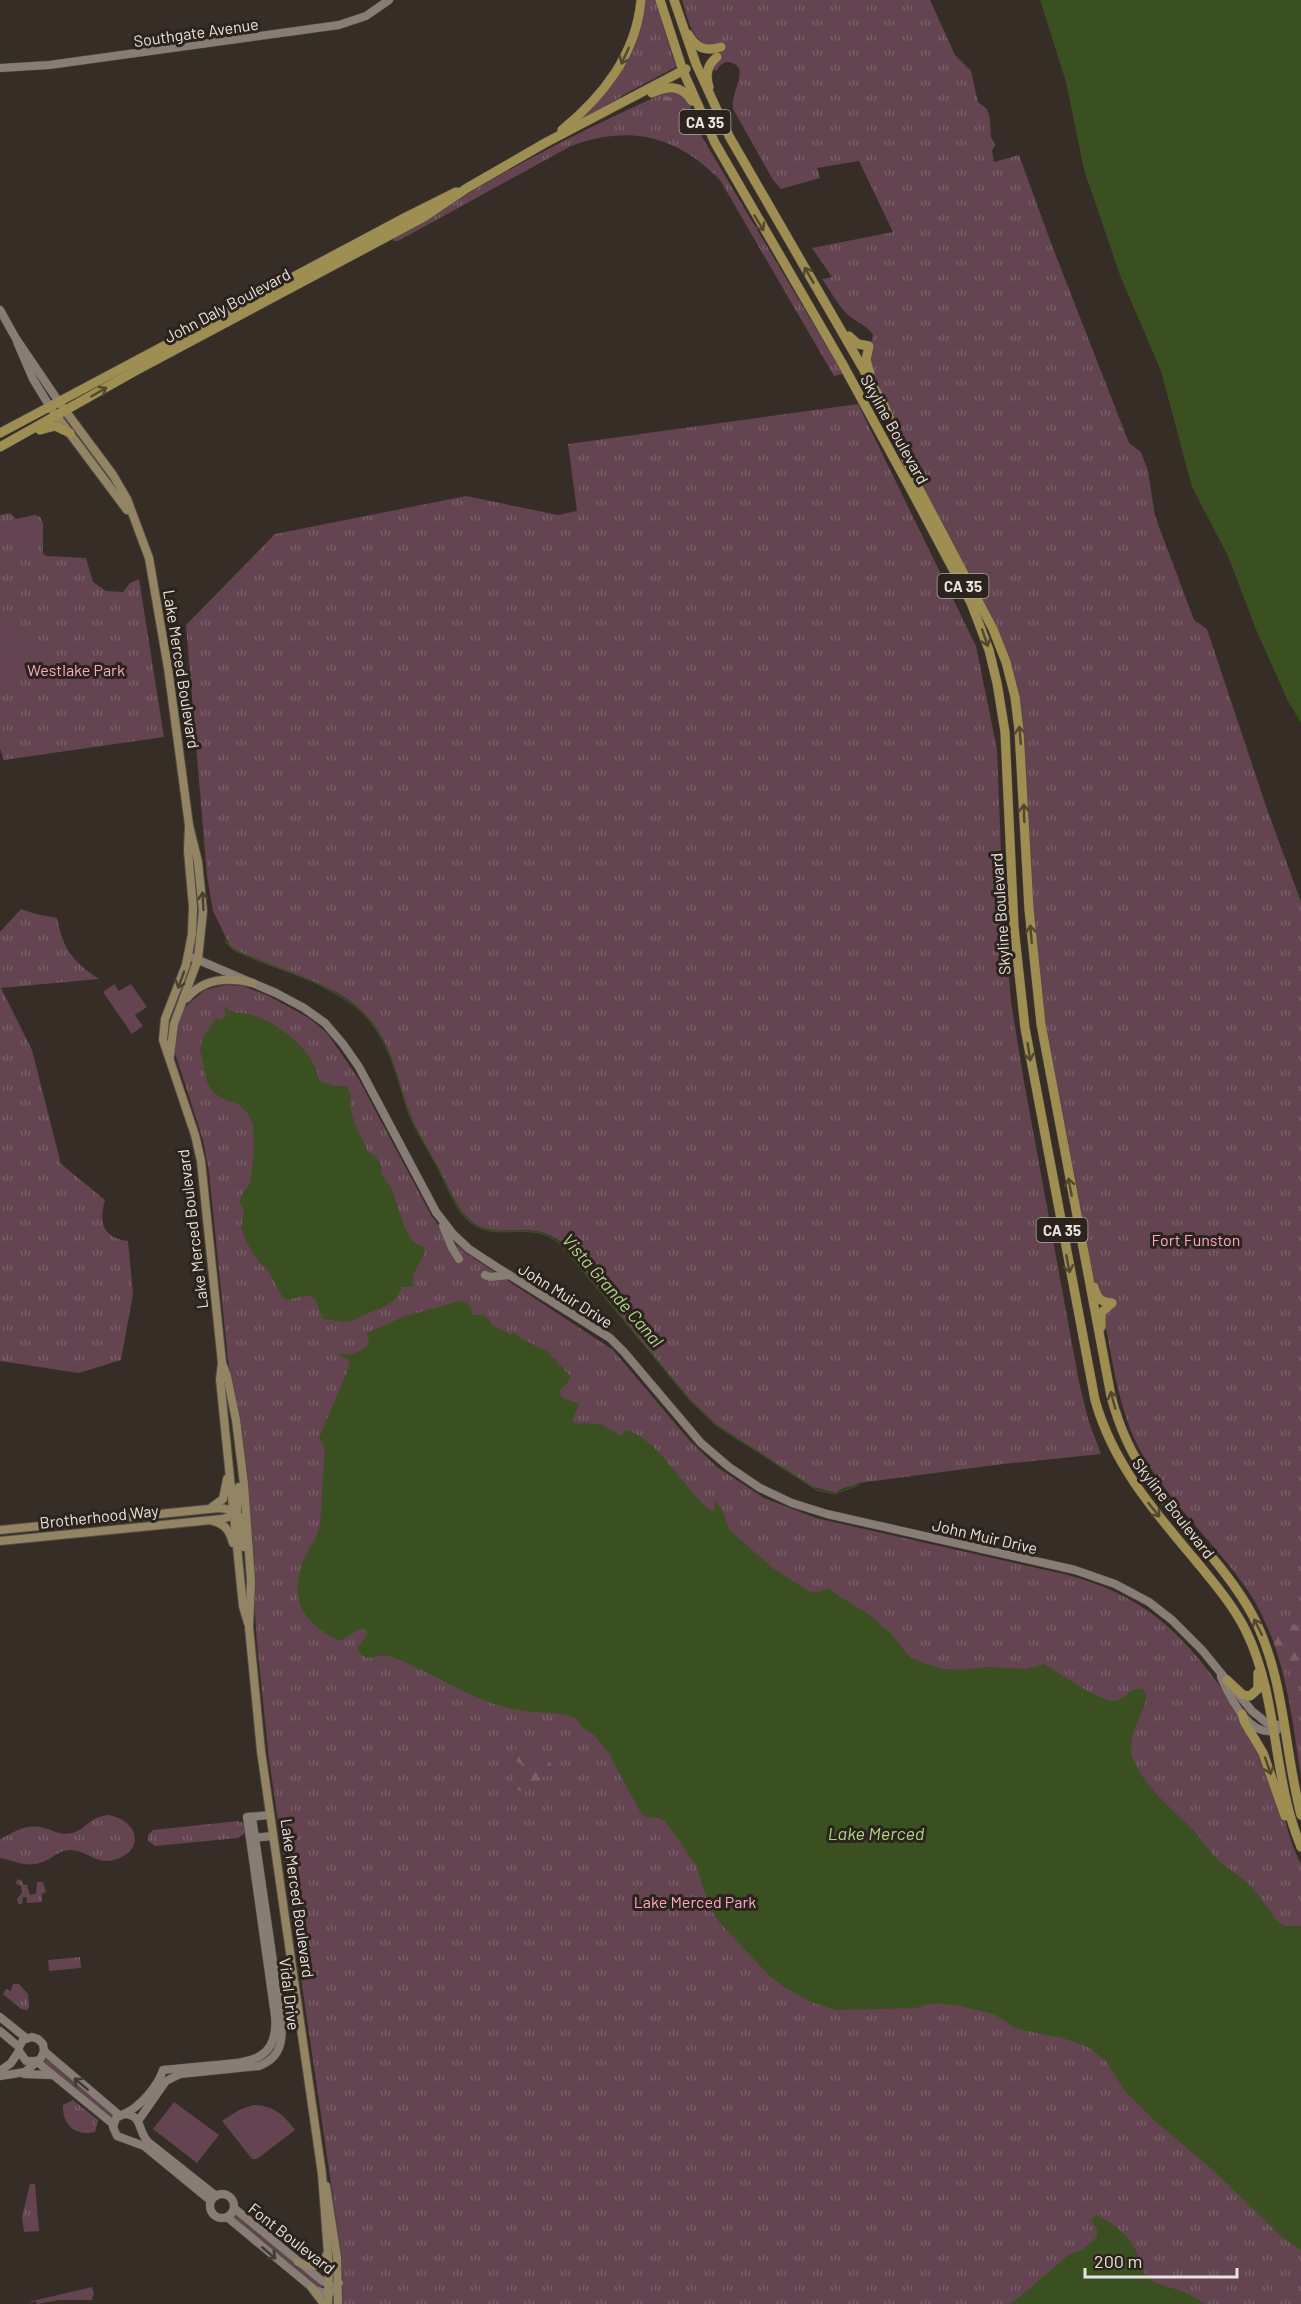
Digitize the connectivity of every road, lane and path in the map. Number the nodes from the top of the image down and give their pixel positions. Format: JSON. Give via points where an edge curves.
{"nodes":[{"id":1,"x":389,"y":0,"type":"edge"},
{"id":2,"x":641,"y":0,"type":"edge"},
{"id":3,"x":660,"y":0,"type":"edge"},
{"id":4,"x":675,"y":2,"type":"edge"},
{"id":5,"x":720,"y":47,"type":"dead end"},
{"id":6,"x":717,"y":57,"type":"dead end"},
{"id":7,"x":696,"y":64,"type":"junction"},
{"id":8,"x":0,"y":68,"type":"edge"},
{"id":9,"x":683,"y":70,"type":"junction"},
{"id":10,"x":621,"y":104,"type":"junction"},
{"id":11,"x":722,"y":122,"type":"junction"},
{"id":12,"x":708,"y":129,"type":"junction"},
{"id":13,"x":545,"y":143,"type":"junction"},
{"id":14,"x":467,"y":188,"type":"junction"},
{"id":15,"x":0,"y":310,"type":"edge"},
{"id":16,"x":817,"y":321,"type":"junction"},
{"id":17,"x":838,"y":326,"type":"junction"},
{"id":18,"x":856,"y":355,"type":"junction"},
{"id":19,"x":877,"y":393,"type":"junction"},
{"id":20,"x":55,"y":404,"type":"junction"},
{"id":21,"x":864,"y":404,"type":"junction"},
{"id":22,"x":61,"y":414,"type":"junction"},
{"id":23,"x":0,"y":433,"type":"edge"},
{"id":24,"x":70,"y":434,"type":"junction"},
{"id":25,"x":0,"y":448,"type":"edge"},
{"id":26,"x":98,"y":470,"type":"junction"},
{"id":27,"x":110,"y":472,"type":"junction"},
{"id":28,"x":114,"y":490,"type":"junction"},
{"id":29,"x":134,"y":520,"type":"junction"},
{"id":30,"x":189,"y":825,"type":"junction"},
{"id":31,"x":189,"y":956,"type":"junction"},
{"id":32,"x":198,"y":959,"type":"junction"},
{"id":33,"x":253,"y":983,"type":"junction"},
{"id":34,"x":180,"y":1008,"type":"junction"},
{"id":35,"x":169,"y":1059,"type":"junction"},
{"id":36,"x":440,"y":1219,"type":"junction"},
{"id":37,"x":1083,"y":1251,"type":"junction"},
{"id":38,"x":459,"y":1259,"type":"dead end"},
{"id":39,"x":485,"y":1275,"type":"dead end"},
{"id":40,"x":509,"y":1275,"type":"junction"},
{"id":41,"x":1100,"y":1341,"type":"junction"},
{"id":42,"x":222,"y":1363,"type":"junction"},
{"id":43,"x":227,"y":1377,"type":"junction"},
{"id":44,"x":229,"y":1463,"type":"junction"},
{"id":45,"x":199,"y":1510,"type":"junction"},
{"id":46,"x":235,"y":1513,"type":"junction"},
{"id":47,"x":200,"y":1521,"type":"junction"},
{"id":48,"x":0,"y":1530,"type":"edge"},
{"id":49,"x":0,"y":1541,"type":"edge"},
{"id":50,"x":241,"y":1577,"type":"junction"},
{"id":51,"x":250,"y":1595,"type":"junction"},
{"id":52,"x":249,"y":1627,"type":"junction"},
{"id":53,"x":1255,"y":1653,"type":"junction"},
{"id":54,"x":1223,"y":1677,"type":"junction"},
{"id":55,"x":1242,"y":1714,"type":"junction"},
{"id":56,"x":1284,"y":1726,"type":"junction"},
{"id":57,"x":1273,"y":1727,"type":"junction"},
{"id":58,"x":270,"y":1815,"type":"junction"},
{"id":59,"x":1301,"y":1815,"type":"edge"},
{"id":60,"x":273,"y":1836,"type":"junction"},
{"id":61,"x":252,"y":1838,"type":"junction"},
{"id":62,"x":1301,"y":1848,"type":"edge"},
{"id":63,"x":0,"y":2017,"type":"edge"},
{"id":64,"x":0,"y":2031,"type":"edge"},
{"id":65,"x":26,"y":2038,"type":"junction"},
{"id":66,"x":19,"y":2049,"type":"junction"},
{"id":67,"x":44,"y":2051,"type":"junction"},
{"id":68,"x":36,"y":2061,"type":"junction"},
{"id":69,"x":252,"y":2064,"type":"junction"},
{"id":70,"x":0,"y":2071,"type":"edge"},
{"id":71,"x":18,"y":2074,"type":"junction"},
{"id":72,"x":0,"y":2076,"type":"edge"},
{"id":73,"x":56,"y":2076,"type":"junction"},
{"id":74,"x":122,"y":2114,"type":"junction"},
{"id":75,"x":113,"y":2124,"type":"junction"},
{"id":76,"x":139,"y":2125,"type":"junction"},
{"id":77,"x":128,"y":2140,"type":"junction"},
{"id":78,"x":322,"y":2174,"type":"junction"},
{"id":79,"x":214,"y":2199,"type":"junction"},
{"id":80,"x":234,"y":2208,"type":"junction"},
{"id":81,"x":227,"y":2217,"type":"junction"},
{"id":82,"x":328,"y":2251,"type":"junction"},
{"id":83,"x":298,"y":2262,"type":"junction"},
{"id":84,"x":333,"y":2287,"type":"junction"},
{"id":85,"x":312,"y":2288,"type":"junction"},
{"id":86,"x":338,"y":2301,"type":"edge"},
{"id":87,"x":326,"y":2304,"type":"edge"}],
"edges":[{"from":1,"to":8,"type":"street","name":"Southgate Avenue","via":[[366,16],[339,26],[49,65]]},
{"from":2,"to":13,"type":"main road","one_way":true,"via":[[631,41],[615,75],[585,111]]},
{"from":3,"to":9,"type":"main road","name":"Skyline Boulevard","number":"CA 35"},
{"from":4,"to":5,"type":"main road","via":[[695,44],[708,50]]},
{"from":4,"to":7,"type":"main road","name":"Skyline Boulevard","number":"CA 35"},
{"from":6,"to":11,"type":"main road","via":[[709,66],[707,80]]},
{"from":7,"to":9,"type":"main road","name":"John Daly Boulevard"},
{"from":7,"to":11,"type":"main road","name":"Skyline Boulevard","number":"CA 35"},
{"from":9,"to":10,"type":"main road","name":"John Daly Boulevard"},
{"from":9,"to":12,"type":"main road","name":"Skyline Boulevard","number":"CA 35"},
{"from":10,"to":12,"type":"main road","via":[[661,89],[677,88],[688,96]]},
{"from":10,"to":13,"type":"main road","name":"John Daly Boulevard"},
{"from":17,"to":11,"type":"main road","name":"Skyline Boulevard","number":"CA 35","one_way":true},
{"from":12,"to":16,"type":"main road","name":"Skyline Boulevard","number":"CA 35","one_way":true},
{"from":13,"to":14,"type":"main road","name":"John Daly Boulevard"},
{"from":14,"to":20,"type":"main road","name":"John Daly Boulevard"},
{"from":22,"to":14,"type":"main road","name":"John Daly Boulevard","one_way":true,"via":[[424,217]]},
{"from":15,"to":20,"type":"street","name":"Lake Merced Boulevard","via":[[26,365]]},
{"from":16,"to":18,"type":"main road","via":[[839,353]]},
{"from":16,"to":21,"type":"main road","name":"Skyline Boulevard","number":"CA 35"},
{"from":17,"to":18,"type":"main road","name":"Skyline Boulevard","number":"CA 35"},
{"from":17,"to":19,"type":"main road","via":[[858,344],[869,346],[867,364]]},
{"from":18,"to":19,"type":"main road","name":"Skyline Boulevard","number":"CA 35"},
{"from":18,"to":21,"type":"main road","via":[[850,360],[850,371]]},
{"from":37,"to":19,"type":"main road","name":"Skyline Boulevard","number":"CA 35","one_way":true,"via":[[1039,1008],[1027,885],[1019,730],[1010,674],[993,629],[915,481]]},
{"from":20,"to":22,"type":"main road","name":"Lake Merced Boulevard"},
{"from":20,"to":23,"type":"main road","name":"John Daly Boulevard"},
{"from":21,"to":53,"type":"main road","name":"Skyline Boulevard","number":"CA 35","one_way":true,"via":[[971,603],[998,683],[1005,732],[1022,1010],[1098,1411],[1132,1482],[1227,1601]]},
{"from":22,"to":24,"type":"main road","name":"Lake Merced Boulevard"},
{"from":22,"to":25,"type":"main road","name":"John Daly Boulevard"},
{"from":22,"to":27,"type":"main road","name":"Lake Merced Boulevard"},
{"from":24,"to":25,"type":"main road","via":[[60,427],[47,427]]},
{"from":24,"to":26,"type":"main road","name":"Lake Merced Boulevard"},
{"from":26,"to":27,"type":"main road"},
{"from":26,"to":28,"type":"main road","name":"Lake Merced Boulevard"},
{"from":27,"to":28,"type":"main road"},
{"from":27,"to":29,"type":"main road","name":"Lake Merced Boulevard","via":[[127,499]]},
{"from":28,"to":29,"type":"main road","name":"Lake Merced Boulevard"},
{"from":29,"to":30,"type":"main road","name":"Lake Merced Boulevard","via":[[146,548],[154,585]]},
{"from":30,"to":31,"type":"main road","name":"Lake Merced Boulevard","via":[[194,912]]},
{"from":32,"to":30,"type":"main road","name":"Lake Merced Boulevard","one_way":true,"via":[[203,900],[198,856]]},
{"from":31,"to":32,"type":"street","name":"John Muir Drive"},
{"from":31,"to":35,"type":"main road","name":"Lake Merced Boulevard","one_way":true,"via":[[163,1030]]},
{"from":32,"to":33,"type":"street","name":"John Muir Drive"},
{"from":32,"to":34,"type":"main road","name":"Lake Merced Boulevard"},
{"from":33,"to":34,"type":"main road","via":[[230,979],[210,982],[195,991]]},
{"from":33,"to":36,"type":"street","name":"John Muir Drive","via":[[304,1008],[338,1036]]},
{"from":34,"to":35,"type":"main road","name":"Lake Merced Boulevard","via":[[172,1029]]},
{"from":35,"to":42,"type":"main road","name":"Lake Merced Boulevard","via":[[202,1167]]},
{"from":36,"to":38,"type":"street"},
{"from":36,"to":40,"type":"street","name":"John Muir Drive","via":[[464,1245]]},
{"from":37,"to":41,"type":"main road","name":"Skyline Boulevard","number":"CA 35"},
{"from":37,"to":41,"type":"main road","via":[[1098,1299],[1112,1303],[1101,1313]]},
{"from":39,"to":40,"type":"street"},
{"from":40,"to":54,"type":"street","name":"John Muir Drive","via":[[618,1345],[701,1443],[760,1488],[827,1514],[1107,1580],[1141,1597],[1172,1620],[1195,1641]]},
{"from":56,"to":41,"type":"main road","name":"Skyline Boulevard","number":"CA 35","one_way":true,"via":[[1270,1659],[1258,1626],[1234,1586],[1157,1491],[1134,1455],[1114,1407]]},
{"from":42,"to":43,"type":"main road","name":"Lake Merced Boulevard"},
{"from":42,"to":44,"type":"main road","name":"Lake Merced Boulevard","via":[[220,1379]]},
{"from":43,"to":46,"type":"main road","via":[[239,1491]]},
{"from":43,"to":51,"type":"main road","name":"Lake Merced Boulevard","via":[[244,1484]]},
{"from":44,"to":45,"type":"main road","via":[[223,1499]]},
{"from":44,"to":46,"type":"main road","name":"Lake Merced Boulevard"},
{"from":45,"to":46,"type":"main road","name":"Brotherhood Way","via":[[219,1508]]},
{"from":45,"to":48,"type":"main road","name":"Brotherhood Way"},
{"from":46,"to":47,"type":"main road","name":"Brotherhood Way"},
{"from":46,"to":50,"type":"main road","name":"Lake Merced Boulevard"},
{"from":46,"to":51,"type":"main road","via":[[241,1521]]},
{"from":47,"to":49,"type":"main road","name":"Brotherhood Way"},
{"from":47,"to":50,"type":"main road","via":[[216,1522],[227,1529]]},
{"from":50,"to":52,"type":"main road","name":"Lake Merced Boulevard"},
{"from":51,"to":52,"type":"main road","name":"Lake Merced Boulevard"},
{"from":52,"to":58,"type":"main road","name":"Lake Merced Boulevard"},
{"from":53,"to":54,"type":"main road","via":[[1259,1683],[1256,1693],[1246,1696]]},
{"from":53,"to":57,"type":"main road","name":"Skyline Boulevard","number":"CA 35"},
{"from":54,"to":55,"type":"street","name":"John Muir Drive"},
{"from":54,"to":57,"type":"street","name":"John Muir Drive","via":[[1252,1711]]},
{"from":55,"to":57,"type":"street","name":"John Muir Drive","via":[[1264,1731]]},
{"from":55,"to":62,"type":"main road","one_way":true,"via":[[1263,1753],[1290,1830]]},
{"from":56,"to":57,"type":"street","name":"John Muir Drive"},
{"from":56,"to":59,"type":"main road","name":"Skyline Boulevard","number":"CA 35"},
{"from":57,"to":62,"type":"main road","name":"Skyline Boulevard","number":"CA 35","via":[[1289,1811]]},
{"from":58,"to":60,"type":"main road","name":"Lake Merced Boulevard"},
{"from":58,"to":61,"type":"street","name":"Vidal Drive","via":[[249,1817]]},
{"from":60,"to":61,"type":"street"},
{"from":60,"to":78,"type":"main road","name":"Lake Merced Boulevard"},
{"from":61,"to":69,"type":"street","name":"Vidal Drive","via":[[279,2037]]},
{"from":63,"to":65,"type":"street"},
{"from":64,"to":66,"type":"street"},
{"from":65,"to":66,"type":"street"},
{"from":65,"to":67,"type":"street","via":[[38,2038]]},
{"from":66,"to":68,"type":"street","via":[[26,2061]]},
{"from":66,"to":70,"type":"street","via":[[12,2063]]},
{"from":67,"to":68,"type":"street"},
{"from":74,"to":67,"type":"street","one_way":true},
{"from":68,"to":71,"type":"street","via":[[29,2070]]},
{"from":68,"to":73,"type":"street"},
{"from":69,"to":74,"type":"street","via":[[164,2070],[136,2106]]},
{"from":69,"to":76,"type":"street","via":[[180,2074],[164,2083]]},
{"from":71,"to":72,"type":"street"},
{"from":71,"to":73,"type":"street"},
{"from":73,"to":75,"type":"street"},
{"from":74,"to":75,"type":"street"},
{"from":74,"to":76,"type":"street","via":[[133,2115]]},
{"from":75,"to":77,"type":"street","via":[[117,2136]]},
{"from":76,"to":77,"type":"street","via":[[136,2136]]},
{"from":76,"to":79,"type":"street","via":[[148,2142]]},
{"from":77,"to":79,"type":"street","via":[[144,2146]]},
{"from":78,"to":82,"type":"main road","name":"Lake Merced Boulevard"},
{"from":78,"to":84,"type":"main road","name":"Lake Merced Boulevard","via":[[332,2217]]},
{"from":79,"to":80,"type":"street","via":[[228,2195]]},
{"from":79,"to":81,"type":"street","via":[[210,2208],[213,2213]]},
{"from":80,"to":81,"type":"street"},
{"from":80,"to":83,"type":"street","name":"Font Boulevard"},
{"from":81,"to":85,"type":"street","name":"Font Boulevard","one_way":true},
{"from":82,"to":83,"type":"main road","via":[[318,2265]]},
{"from":82,"to":84,"type":"main road","name":"Lake Merced Boulevard"},
{"from":83,"to":84,"type":"street","name":"Font Boulevard"},
{"from":84,"to":85,"type":"street","name":"Font Boulevard"},
{"from":84,"to":86,"type":"main road","name":"Lake Merced Boulevard"},
{"from":84,"to":87,"type":"main road","name":"Lake Merced Boulevard"},
{"from":85,"to":87,"type":"main road"}]}
